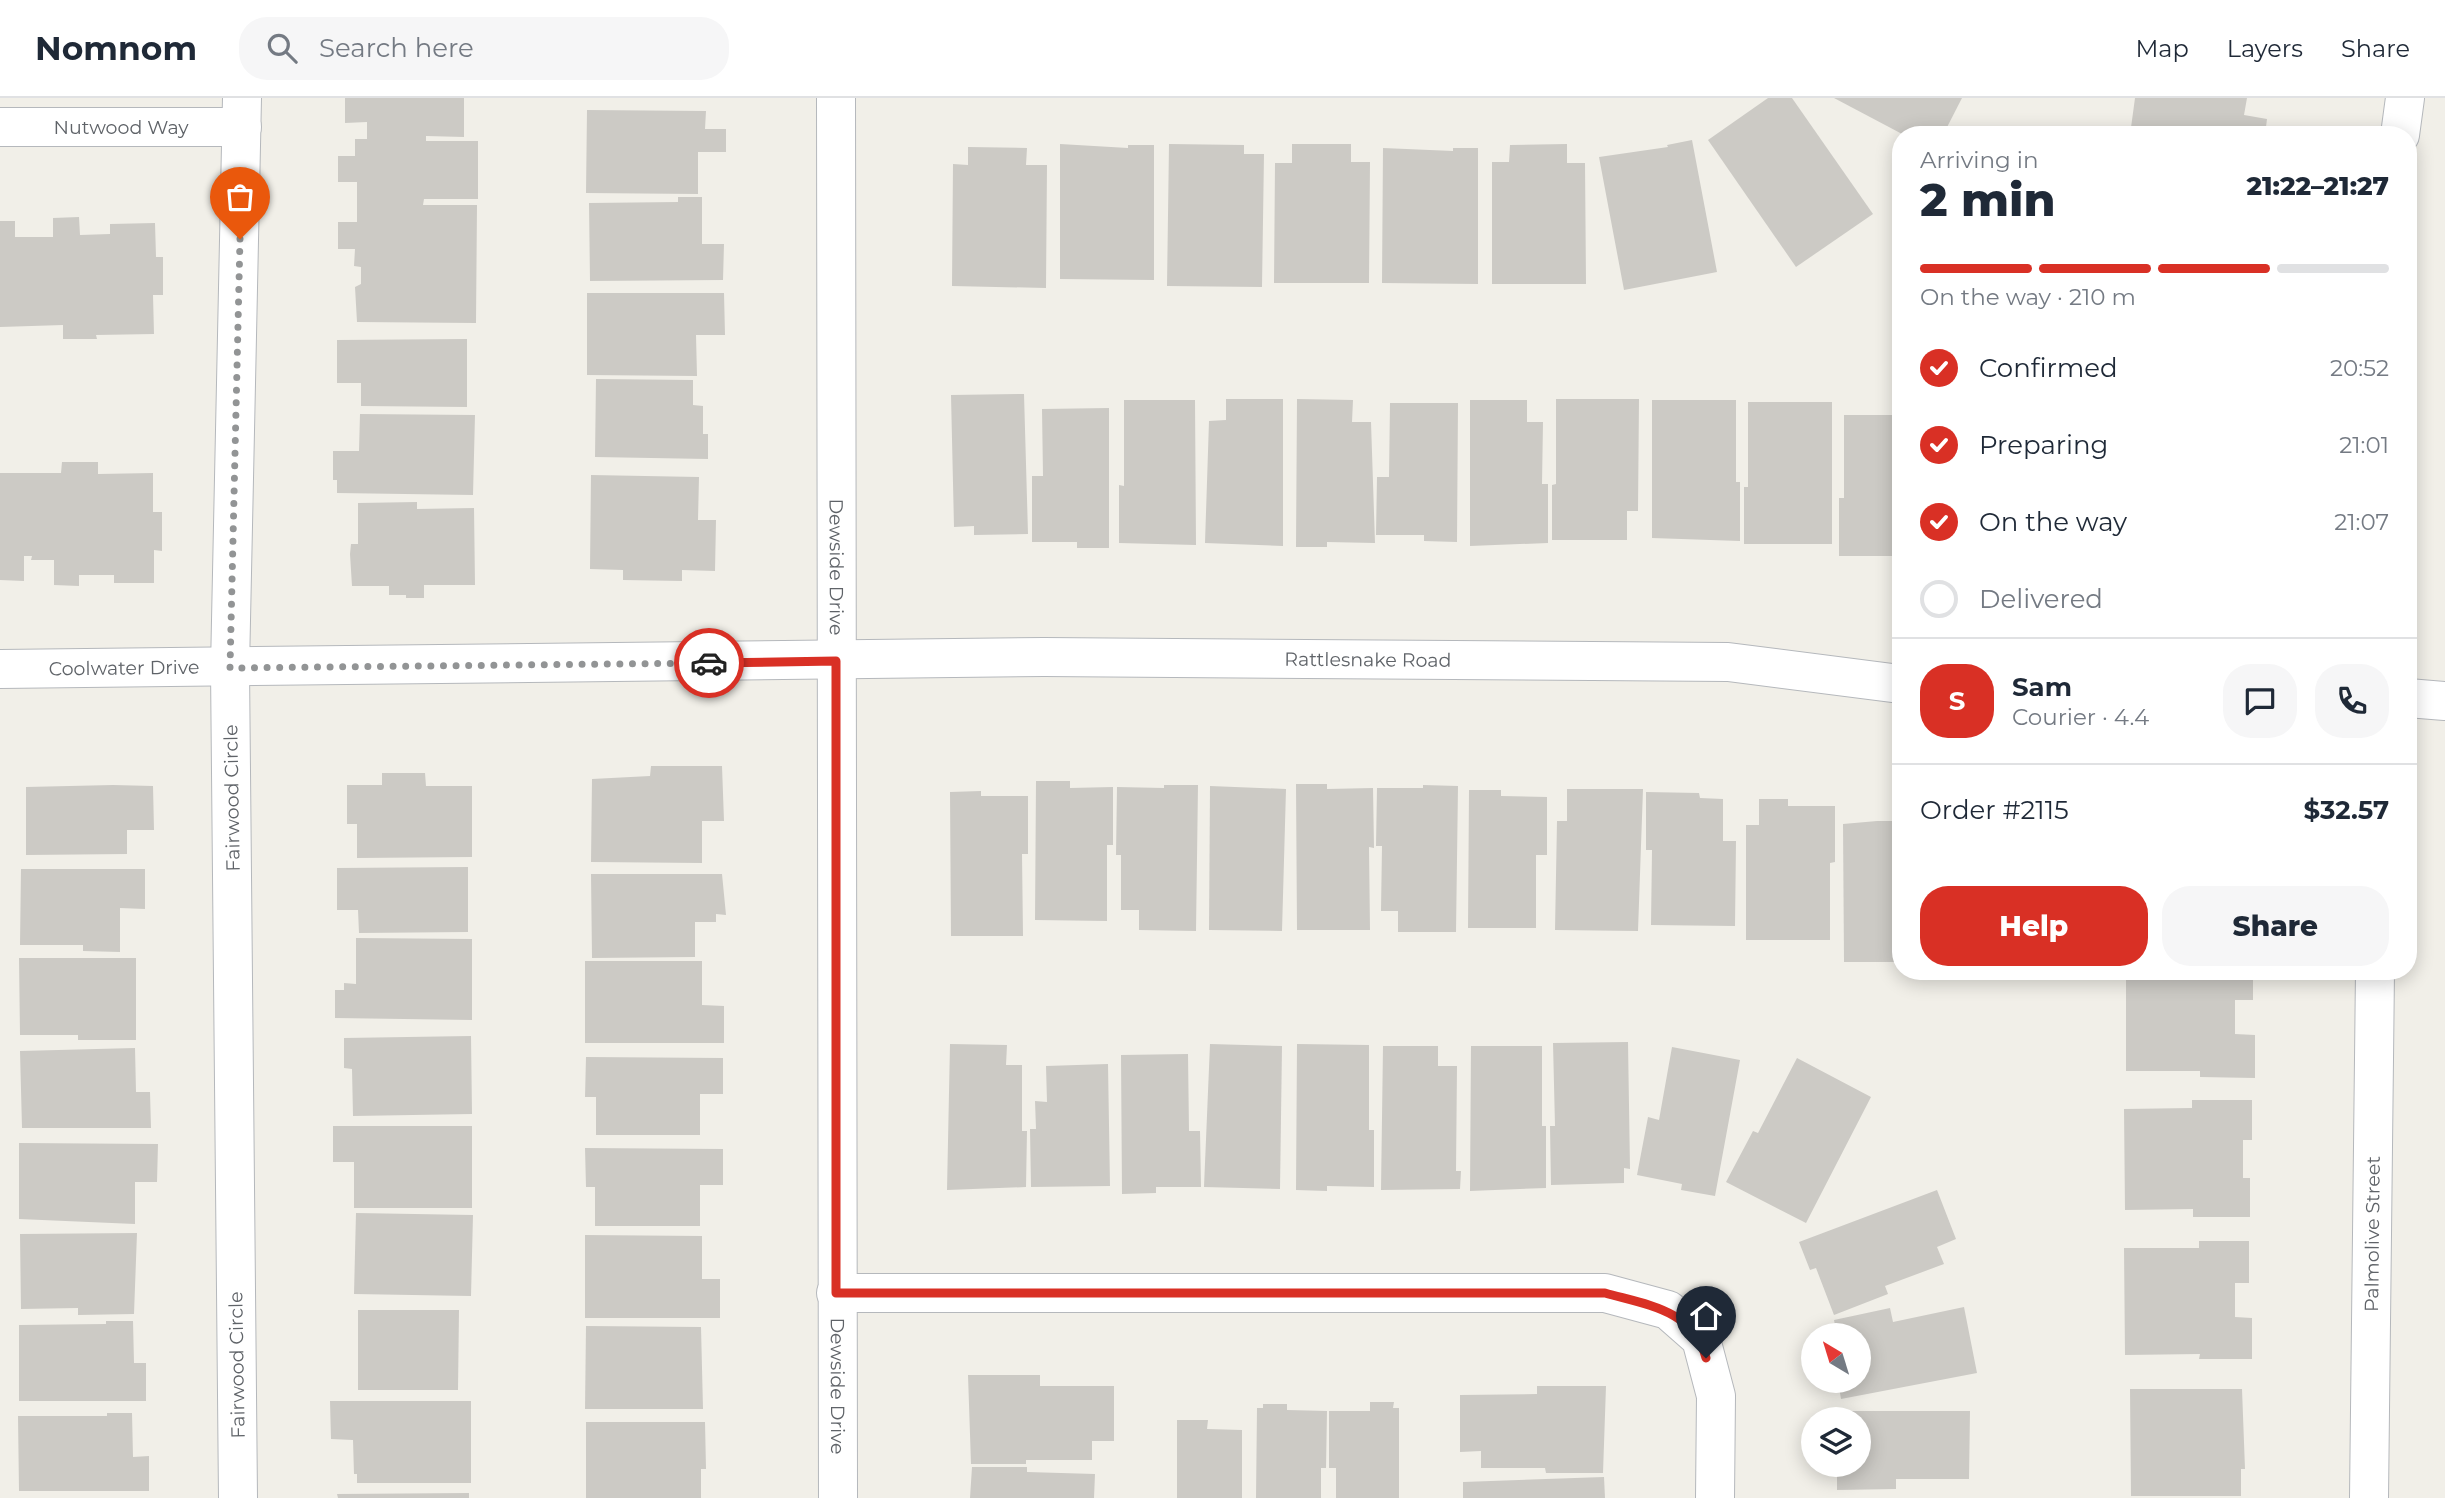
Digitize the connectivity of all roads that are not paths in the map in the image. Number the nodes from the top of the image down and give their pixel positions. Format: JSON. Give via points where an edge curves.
{"nodes":[{"id":1,"x":836,"y":98,"type":"edge"},
{"id":2,"x":2406,"y":98,"type":"edge"},
{"id":3,"x":243,"y":113,"type":"edge"},
{"id":4,"x":2401,"y":126,"type":"edge"},
{"id":5,"x":0,"y":128,"type":"edge"},
{"id":6,"x":836,"y":661,"type":"junction"},
{"id":7,"x":230,"y":668,"type":"junction"},
{"id":8,"x":0,"y":669,"type":"edge"},
{"id":9,"x":1892,"y":683,"type":"edge"},
{"id":10,"x":2417,"y":699,"type":"edge"},
{"id":11,"x":2445,"y":701,"type":"edge"},
{"id":12,"x":2375,"y":980,"type":"edge"},
{"id":13,"x":836,"y":1293,"type":"junction"},
{"id":14,"x":238,"y":1498,"type":"edge"},
{"id":15,"x":838,"y":1498,"type":"edge"},
{"id":16,"x":1715,"y":1498,"type":"edge"},
{"id":17,"x":2369,"y":1498,"type":"edge"}],
"edges":[{"from":1,"to":6,"type":"street","name":"Dewside Drive"},
{"from":2,"to":4,"type":"street"},
{"from":3,"to":5,"type":"street","name":"Nutwood Way"},
{"from":3,"to":7,"type":"street","name":"Fairwood Circle"},
{"from":6,"to":7,"type":"street","name":"Coolwater Drive"},
{"from":6,"to":9,"type":"street","name":"Rattlesnake Road","via":[[1058,657],[1728,662]]},
{"from":6,"to":13,"type":"street","name":"Dewside Drive"},
{"from":7,"to":8,"type":"street","name":"Coolwater Drive"},
{"from":7,"to":14,"type":"street","name":"Fairwood Circle"},
{"from":10,"to":11,"type":"street"},
{"from":12,"to":17,"type":"street","name":"Palmolive Street"},
{"from":13,"to":15,"type":"street","name":"Dewside Drive"},
{"from":13,"to":16,"type":"street","via":[[1605,1293],[1668,1310],[1701,1339],[1716,1396]]}]}
